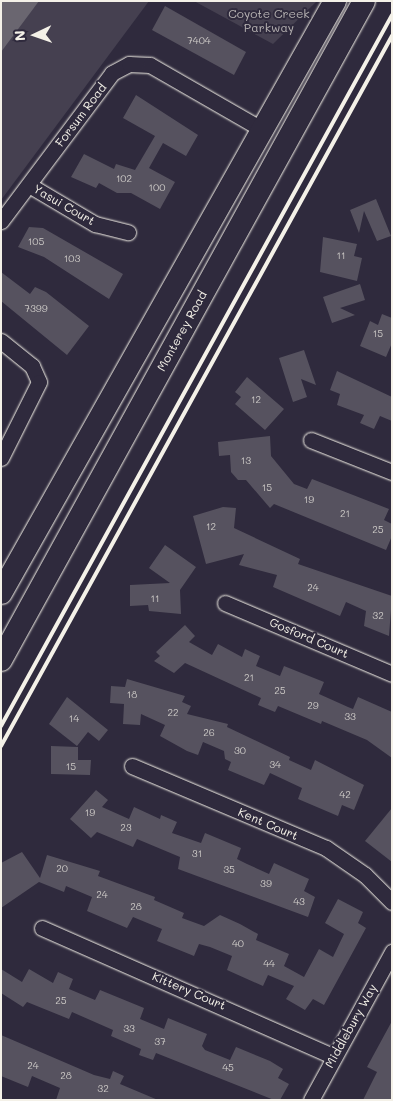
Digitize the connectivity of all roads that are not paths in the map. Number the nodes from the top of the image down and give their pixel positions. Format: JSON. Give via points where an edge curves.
{"nodes":[{"id":1,"x":335,"y":1,"type":"edge"},
{"id":2,"x":364,"y":1,"type":"edge"},
{"id":3,"x":263,"y":130,"type":"junction"},
{"id":4,"x":29,"y":184,"type":"junction"},
{"id":5,"x":1,"y":221,"type":"edge"},
{"id":6,"x":128,"y":232,"type":"dead end"},
{"id":7,"x":1,"y":341,"type":"edge"},
{"id":8,"x":311,"y":440,"type":"dead end"},
{"id":9,"x":1,"y":458,"type":"edge"},
{"id":10,"x":392,"y":472,"type":"edge"},
{"id":11,"x":1,"y":593,"type":"edge"},
{"id":12,"x":225,"y":603,"type":"dead end"},
{"id":13,"x":1,"y":660,"type":"edge"},
{"id":14,"x":392,"y":674,"type":"edge"},
{"id":15,"x":132,"y":766,"type":"dead end"},
{"id":16,"x":392,"y":902,"type":"edge"},
{"id":17,"x":42,"y":928,"type":"dead end"},
{"id":18,"x":392,"y":952,"type":"edge"},
{"id":19,"x":334,"y":1057,"type":"junction"},
{"id":20,"x":311,"y":1100,"type":"edge"}],
"edges":[{"from":1,"to":3,"type":"main road"},
{"from":2,"to":13,"type":"main road","name":"Monterey Road"},
{"from":3,"to":4,"type":"street","name":"Forsum Road","via":[[150,65],[129,64],[112,73]]},
{"from":3,"to":11,"type":"main road"},
{"from":4,"to":5,"type":"street","name":"Forsum Road"},
{"from":4,"to":6,"type":"street","name":"Yasui Court","via":[[96,224]]},
{"from":7,"to":9,"type":"street","via":[[32,366],[39,382]]},
{"from":8,"to":10,"type":"street"},
{"from":12,"to":14,"type":"street","name":"Gosford Court"},
{"from":15,"to":16,"type":"street","name":"Kent Court","via":[[326,848],[365,875]]},
{"from":17,"to":19,"type":"street","name":"Kittery Court"},
{"from":18,"to":19,"type":"street","name":"Middlebury Way"},
{"from":19,"to":20,"type":"street","name":"Middlebury Way"}]}
